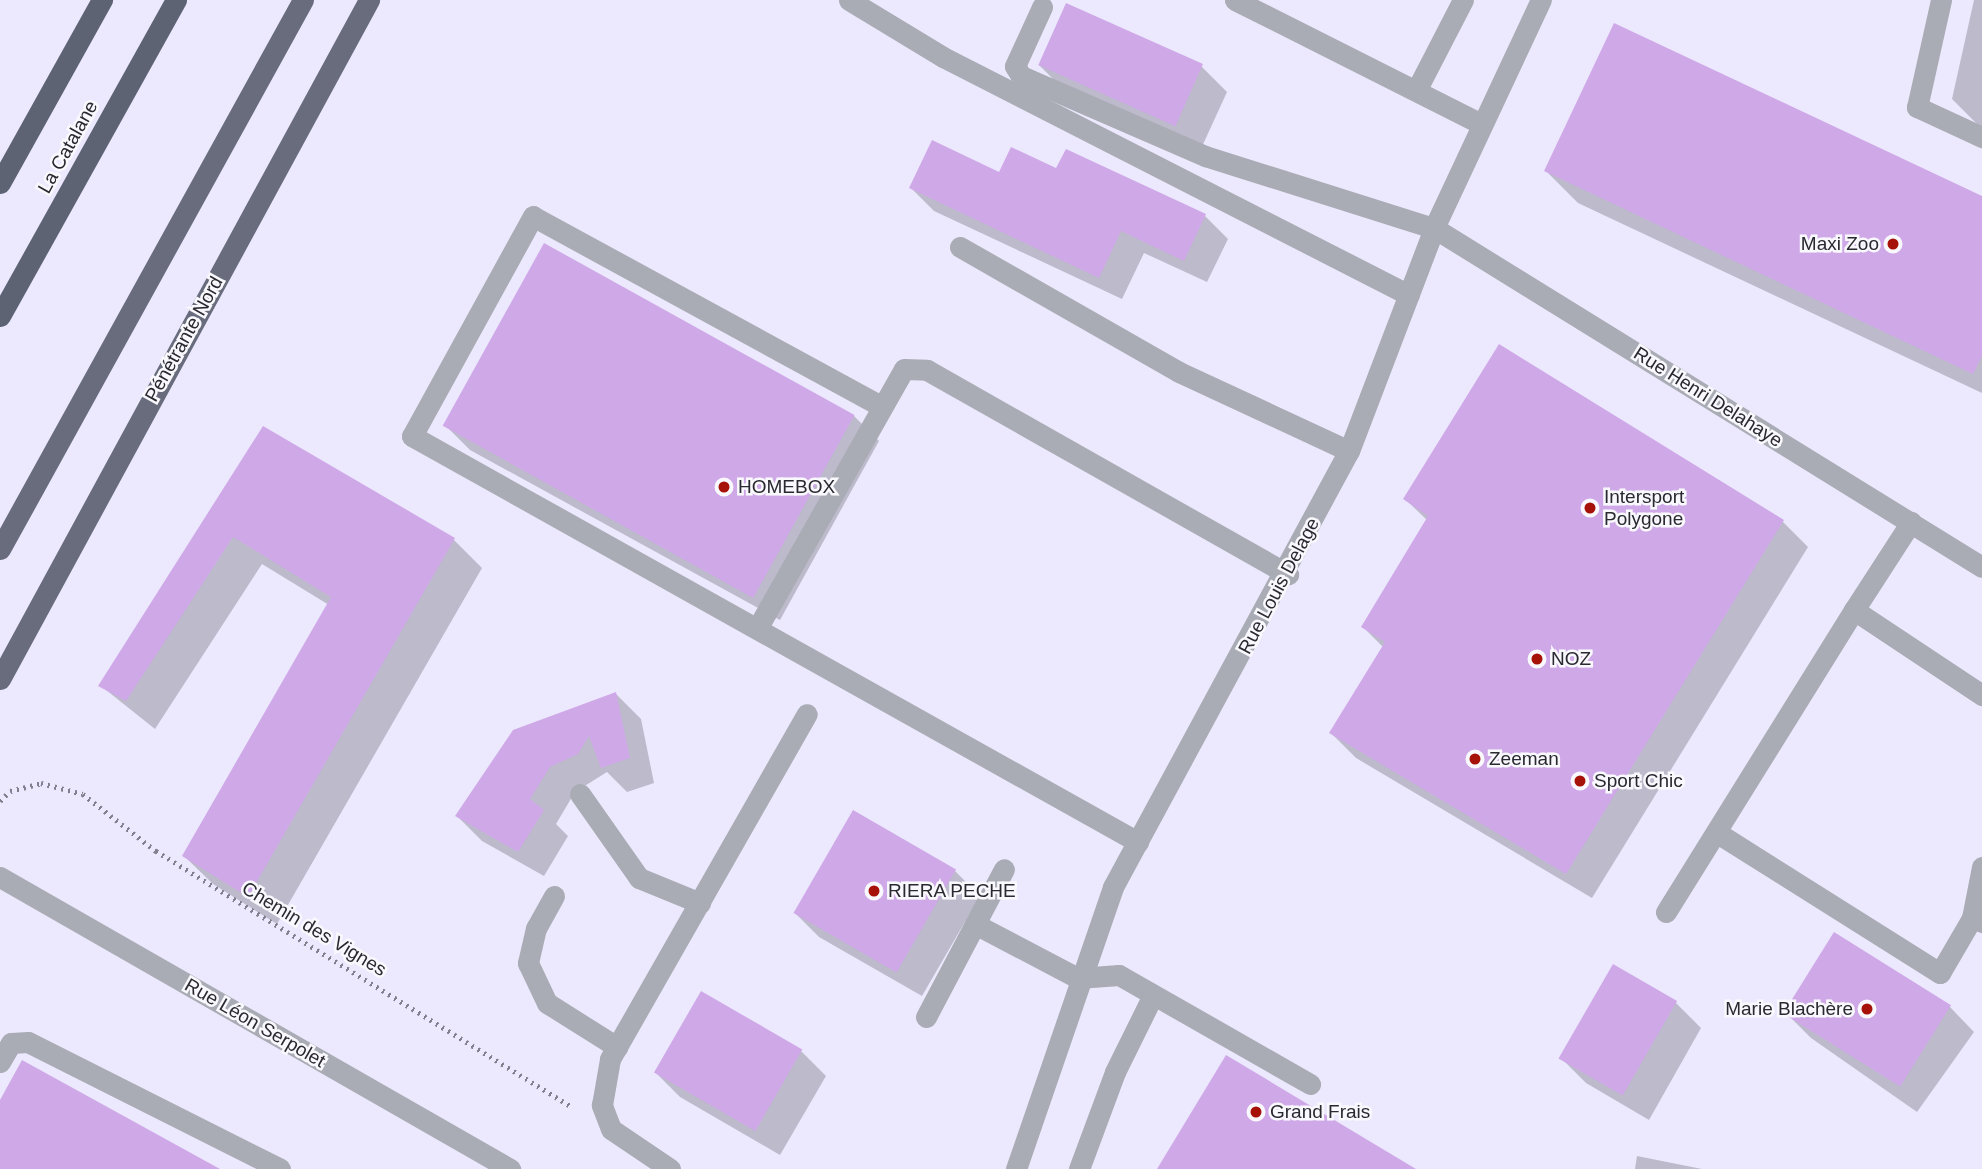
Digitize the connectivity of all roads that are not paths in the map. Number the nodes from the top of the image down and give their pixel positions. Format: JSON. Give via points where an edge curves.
{"nodes":[{"id":1,"x":102,"y":0,"type":"edge"},
{"id":2,"x":176,"y":0,"type":"edge"},
{"id":3,"x":303,"y":0,"type":"edge"},
{"id":4,"x":369,"y":0,"type":"edge"},
{"id":5,"x":849,"y":0,"type":"edge"},
{"id":6,"x":1235,"y":0,"type":"edge"},
{"id":7,"x":1463,"y":0,"type":"edge"},
{"id":8,"x":1541,"y":0,"type":"edge"},
{"id":9,"x":1941,"y":0,"type":"edge"},
{"id":10,"x":1042,"y":7,"type":"dead end"},
{"id":11,"x":1418,"y":87,"type":"junction"},
{"id":12,"x":1482,"y":124,"type":"junction"},
{"id":13,"x":1982,"y":137,"type":"edge"},
{"id":14,"x":0,"y":183,"type":"edge"},
{"id":15,"x":1434,"y":228,"type":"junction"},
{"id":16,"x":960,"y":247,"type":"dead end"},
{"id":17,"x":1409,"y":295,"type":"junction"},
{"id":18,"x":0,"y":316,"type":"edge"},
{"id":19,"x":879,"y":405,"type":"junction"},
{"id":20,"x":1349,"y":451,"type":"junction"},
{"id":21,"x":1911,"y":522,"type":"junction"},
{"id":22,"x":0,"y":549,"type":"edge"},
{"id":23,"x":1982,"y":567,"type":"edge"},
{"id":24,"x":1288,"y":574,"type":"junction"},
{"id":25,"x":1854,"y":610,"type":"junction"},
{"id":26,"x":758,"y":627,"type":"junction"},
{"id":27,"x":0,"y":679,"type":"edge"},
{"id":28,"x":1982,"y":695,"type":"edge"},
{"id":29,"x":807,"y":714,"type":"dead end"},
{"id":30,"x":580,"y":794,"type":"dead end"},
{"id":31,"x":1719,"y":834,"type":"junction"},
{"id":32,"x":1138,"y":842,"type":"junction"},
{"id":33,"x":1982,"y":867,"type":"edge"},
{"id":34,"x":1004,"y":869,"type":"dead end"},
{"id":35,"x":0,"y":877,"type":"edge"},
{"id":36,"x":554,"y":896,"type":"dead end"},
{"id":37,"x":700,"y":903,"type":"junction"},
{"id":38,"x":1666,"y":912,"type":"dead end"},
{"id":39,"x":1977,"y":920,"type":"edge"},
{"id":40,"x":975,"y":924,"type":"junction"},
{"id":41,"x":1078,"y":978,"type":"junction"},
{"id":42,"x":1152,"y":997,"type":"junction"},
{"id":43,"x":926,"y":1017,"type":"dead end"},
{"id":44,"x":617,"y":1047,"type":"junction"},
{"id":45,"x":0,"y":1062,"type":"edge"},
{"id":46,"x":1310,"y":1084,"type":"dead end"},
{"id":47,"x":279,"y":1169,"type":"edge"},
{"id":48,"x":510,"y":1169,"type":"edge"},
{"id":49,"x":670,"y":1169,"type":"edge"},
{"id":50,"x":1016,"y":1169,"type":"edge"},
{"id":51,"x":1079,"y":1169,"type":"edge"}],
"edges":[{"from":1,"to":14,"type":"highway"},
{"from":2,"to":18,"type":"highway","name":"La Catalane"},
{"from":3,"to":22,"type":"highway"},
{"from":4,"to":27,"type":"highway","name":"Pénétrante Nord"},
{"from":5,"to":17,"type":"street","via":[[943,57]]},
{"from":6,"to":11,"type":"street"},
{"from":7,"to":11,"type":"street"},
{"from":8,"to":12,"type":"street","name":"Rue Louis Delage"},
{"from":9,"to":13,"type":"street","via":[[1917,107]]},
{"from":10,"to":15,"type":"street","name":"Rue Henri Delahaye","via":[[1015,66],[1021,76],[1205,156]]},
{"from":11,"to":12,"type":"street"},
{"from":12,"to":15,"type":"street","name":"Rue Louis Delage"},
{"from":15,"to":17,"type":"street","name":"Rue Louis Delage"},
{"from":15,"to":21,"type":"street","name":"Rue Henri Delahaye"},
{"from":16,"to":20,"type":"street","via":[[1179,372]]},
{"from":17,"to":20,"type":"street","name":"Rue Louis Delage"},
{"from":19,"to":24,"type":"street","via":[[904,369],[927,370]]},
{"from":19,"to":26,"type":"street"},
{"from":19,"to":26,"type":"street","via":[[533,216],[412,436]]},
{"from":20,"to":24,"type":"street","name":"Rue Louis Delage"},
{"from":21,"to":23,"type":"street","name":"Rue Henri Delahaye"},
{"from":21,"to":25,"type":"street"},
{"from":24,"to":32,"type":"street","name":"Rue Louis Delage"},
{"from":25,"to":28,"type":"street"},
{"from":25,"to":31,"type":"street"},
{"from":26,"to":32,"type":"street"},
{"from":29,"to":37,"type":"street"},
{"from":30,"to":37,"type":"street","via":[[639,878]]},
{"from":31,"to":38,"type":"street"},
{"from":31,"to":39,"type":"street","via":[[1940,973]]},
{"from":32,"to":41,"type":"street","name":"Rue Louis Delage"},
{"from":33,"to":39,"type":"street"},
{"from":34,"to":40,"type":"street"},
{"from":35,"to":48,"type":"street","name":"Rue Léon Serpolet"},
{"from":36,"to":44,"type":"street","via":[[536,928],[528,963],[547,1003]]},
{"from":37,"to":44,"type":"street"},
{"from":40,"to":41,"type":"street"},
{"from":40,"to":43,"type":"street"},
{"from":41,"to":42,"type":"street","via":[[1119,975]]},
{"from":41,"to":50,"type":"street","name":"Rue Louis Delage"},
{"from":42,"to":46,"type":"street","via":[[1193,1012]]},
{"from":42,"to":51,"type":"street","via":[[1115,1072]]},
{"from":44,"to":49,"type":"street","via":[[602,1105],[611,1129]]},
{"from":45,"to":47,"type":"street","via":[[11,1043],[28,1042]]}]}
